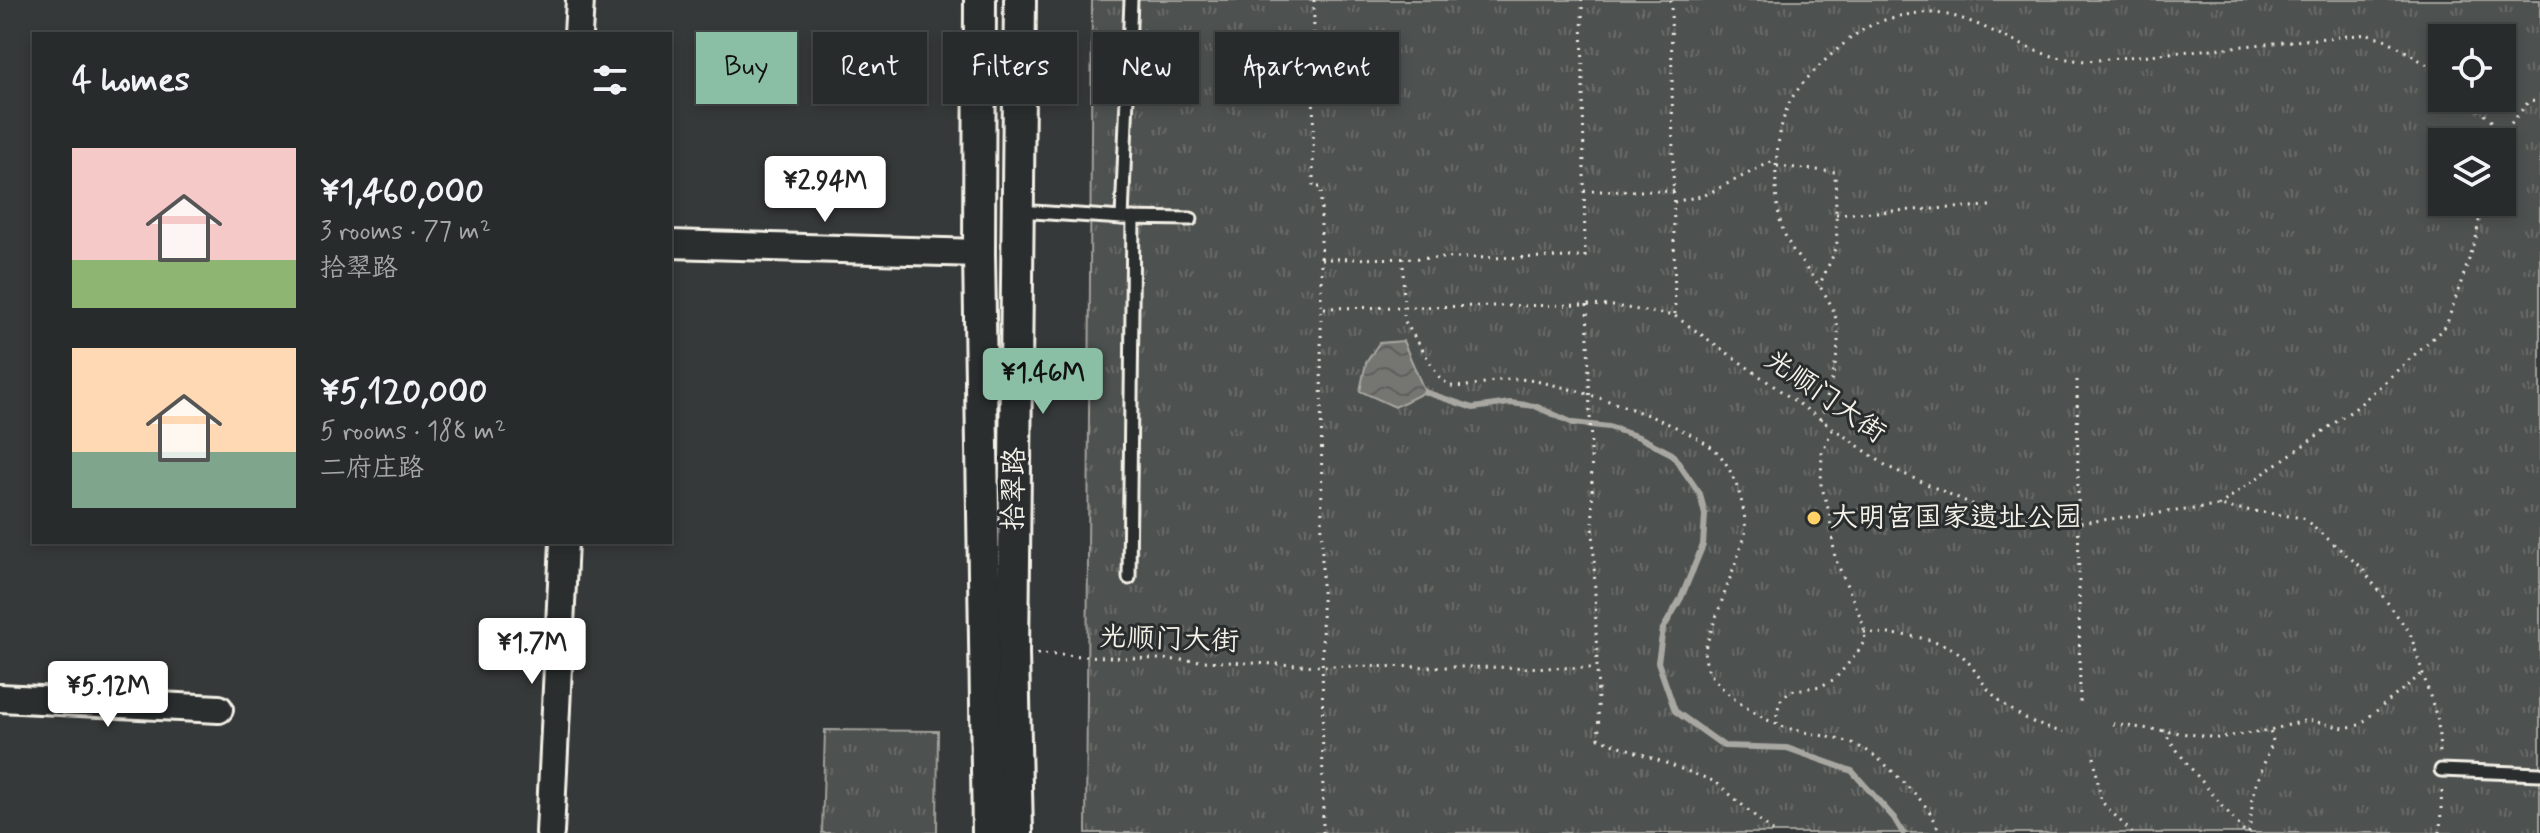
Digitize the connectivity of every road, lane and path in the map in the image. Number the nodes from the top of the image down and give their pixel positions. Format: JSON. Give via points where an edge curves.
{"nodes":[{"id":1,"x":580,"y":0,"type":"edge"},
{"id":2,"x":591,"y":0,"type":"edge"},
{"id":3,"x":980,"y":0,"type":"edge"},
{"id":4,"x":1020,"y":0,"type":"edge"},
{"id":5,"x":1131,"y":0,"type":"edge"},
{"id":6,"x":1314,"y":0,"type":"edge"},
{"id":7,"x":1582,"y":0,"type":"edge"},
{"id":8,"x":1671,"y":0,"type":"edge"},
{"id":9,"x":578,"y":32,"type":"edge"},
{"id":10,"x":589,"y":32,"type":"edge"},
{"id":11,"x":2428,"y":65,"type":"edge"},
{"id":12,"x":2540,"y":101,"type":"edge"},
{"id":13,"x":2482,"y":112,"type":"edge"},
{"id":14,"x":2499,"y":128,"type":"edge"},
{"id":15,"x":2508,"y":128,"type":"edge"},
{"id":16,"x":1778,"y":159,"type":"junction"},
{"id":17,"x":1777,"y":166,"type":"junction"},
{"id":18,"x":1584,"y":191,"type":"junction"},
{"id":19,"x":1675,"y":191,"type":"junction"},
{"id":20,"x":1674,"y":202,"type":"junction"},
{"id":21,"x":1990,"y":206,"type":"dead end"},
{"id":22,"x":1019,"y":210,"type":"junction"},
{"id":23,"x":1836,"y":214,"type":"junction"},
{"id":24,"x":2480,"y":216,"type":"edge"},
{"id":25,"x":1128,"y":218,"type":"junction"},
{"id":26,"x":1191,"y":219,"type":"dead end"},
{"id":27,"x":672,"y":244,"type":"edge"},
{"id":28,"x":979,"y":253,"type":"junction"},
{"id":29,"x":1403,"y":258,"type":"junction"},
{"id":30,"x":1321,"y":259,"type":"junction"},
{"id":31,"x":1819,"y":287,"type":"junction"},
{"id":32,"x":1587,"y":305,"type":"junction"},
{"id":33,"x":1321,"y":308,"type":"junction"},
{"id":34,"x":1403,"y":308,"type":"junction"},
{"id":35,"x":1675,"y":316,"type":"junction"},
{"id":36,"x":2077,"y":380,"type":"dead end"},
{"id":37,"x":1590,"y":396,"type":"junction"},
{"id":38,"x":1821,"y":420,"type":"junction"},
{"id":39,"x":1833,"y":428,"type":"junction"},
{"id":40,"x":2218,"y":506,"type":"junction"},
{"id":41,"x":2080,"y":522,"type":"junction"},
{"id":42,"x":564,"y":544,"type":"edge"},
{"id":43,"x":1129,"y":578,"type":"dead end"},
{"id":44,"x":1864,"y":632,"type":"junction"},
{"id":45,"x":1013,"y":653,"type":"junction"},
{"id":46,"x":1323,"y":666,"type":"junction"},
{"id":47,"x":1596,"y":668,"type":"junction"},
{"id":48,"x":2423,"y":673,"type":"junction"},
{"id":49,"x":0,"y":698,"type":"edge"},
{"id":50,"x":2080,"y":703,"type":"dead end"},
{"id":51,"x":219,"y":709,"type":"dead end"},
{"id":52,"x":1777,"y":724,"type":"junction"},
{"id":53,"x":2113,"y":724,"type":"dead end"},
{"id":54,"x":2163,"y":730,"type":"junction"},
{"id":55,"x":2270,"y":730,"type":"junction"},
{"id":56,"x":2063,"y":732,"type":"dead end"},
{"id":57,"x":2094,"y":757,"type":"dead end"},
{"id":58,"x":2441,"y":770,"type":"junction"},
{"id":59,"x":2540,"y":774,"type":"edge"},
{"id":60,"x":550,"y":833,"type":"edge"},
{"id":61,"x":988,"y":833,"type":"edge"},
{"id":62,"x":1017,"y":833,"type":"edge"},
{"id":63,"x":1323,"y":833,"type":"edge"},
{"id":64,"x":1774,"y":833,"type":"edge"},
{"id":65,"x":1939,"y":833,"type":"edge"},
{"id":66,"x":2132,"y":833,"type":"edge"},
{"id":67,"x":2247,"y":833,"type":"edge"},
{"id":68,"x":2440,"y":833,"type":"edge"}],
"edges":[{"from":1,"to":9,"type":"street"},
{"from":2,"to":10,"type":"street"},
{"from":3,"to":28,"type":"main road","name":"拾翠路"},
{"from":4,"to":22,"type":"main road","name":"拾翠路"},
{"from":5,"to":25,"type":"lane"},
{"from":6,"to":30,"type":"path","via":[[1313,187],[1321,187]]},
{"from":7,"to":18,"type":"path"},
{"from":8,"to":19,"type":"path"},
{"from":11,"to":16,"type":"path","via":[[2368,34],[2063,59],[1975,22],[1919,13],[1862,30],[1807,77],[1790,100]]},
{"from":12,"to":15,"type":"path","via":[[2530,100]]},
{"from":13,"to":14,"type":"path"},
{"from":16,"to":17,"type":"path"},
{"from":16,"to":20,"type":"path","via":[[1705,195]]},
{"from":17,"to":23,"type":"path","via":[[1835,172]]},
{"from":17,"to":31,"type":"path","via":[[1782,229]]},
{"from":18,"to":19,"type":"path"},
{"from":18,"to":29,"type":"path","via":[[1585,257]]},
{"from":19,"to":20,"type":"path"},
{"from":20,"to":35,"type":"path"},
{"from":21,"to":23,"type":"path"},
{"from":22,"to":25,"type":"lane"},
{"from":22,"to":45,"type":"main road","name":"拾翠路"},
{"from":23,"to":31,"type":"path","via":[[1837,247]]},
{"from":24,"to":40,"type":"path","via":[[2446,326],[2357,407]]},
{"from":25,"to":26,"type":"lane"},
{"from":25,"to":43,"type":"lane"},
{"from":27,"to":28,"type":"street"},
{"from":28,"to":61,"type":"main road","name":"拾翠路"},
{"from":29,"to":30,"type":"path"},
{"from":29,"to":34,"type":"path"},
{"from":30,"to":33,"type":"path"},
{"from":31,"to":38,"type":"path","via":[[1832,305],[1838,346]]},
{"from":32,"to":34,"type":"path","name":"光顺门大街"},
{"from":32,"to":35,"type":"path","name":"光顺门大街"},
{"from":32,"to":37,"type":"path"},
{"from":33,"to":34,"type":"path","name":"光顺门大街"},
{"from":33,"to":46,"type":"path"},
{"from":34,"to":37,"type":"path","via":[[1410,332],[1450,386],[1517,379]]},
{"from":35,"to":38,"type":"path","name":"光顺门大街"},
{"from":36,"to":41,"type":"path"},
{"from":37,"to":47,"type":"path"},
{"from":37,"to":52,"type":"path","via":[[1660,419],[1719,453],[1747,521],[1704,651],[1708,669],[1720,684],[1760,717]]},
{"from":38,"to":39,"type":"path","name":"光顺门大街"},
{"from":39,"to":41,"type":"path","name":"光顺门大街","via":[[1888,467],[1981,508],[2061,525]]},
{"from":39,"to":44,"type":"path","via":[[1822,452],[1821,484],[1835,558]]},
{"from":40,"to":41,"type":"path","name":"光顺门大街"},
{"from":40,"to":48,"type":"path","name":"光顺门大街","via":[[2303,518],[2361,567],[2410,633]]},
{"from":41,"to":50,"type":"path"},
{"from":42,"to":60,"type":"street"},
{"from":44,"to":52,"type":"path","via":[[1858,652],[1835,679],[1790,691],[1781,700]]},
{"from":44,"to":56,"type":"path","via":[[1915,637],[1952,648],[2012,710]]},
{"from":45,"to":46,"type":"path","name":"光顺门大街"},
{"from":45,"to":62,"type":"main road","name":"拾翠路"},
{"from":46,"to":47,"type":"path","name":"光顺门大街"},
{"from":46,"to":63,"type":"path"},
{"from":47,"to":64,"type":"path","via":[[1599,738],[1716,782]]},
{"from":48,"to":55,"type":"path","via":[[2359,725],[2344,728],[2308,720]]},
{"from":48,"to":58,"type":"path","name":"光顺门大街","via":[[2438,721]]},
{"from":49,"to":51,"type":"street"},
{"from":52,"to":65,"type":"path","via":[[1863,748],[1920,799]]},
{"from":53,"to":54,"type":"path"},
{"from":54,"to":55,"type":"path","via":[[2218,738]]},
{"from":54,"to":67,"type":"path"},
{"from":55,"to":67,"type":"path","via":[[2273,741],[2254,789]]},
{"from":57,"to":66,"type":"path","via":[[2101,801]]},
{"from":58,"to":59,"type":"lane"},
{"from":58,"to":68,"type":"path","name":"光顺门大街"}]}
